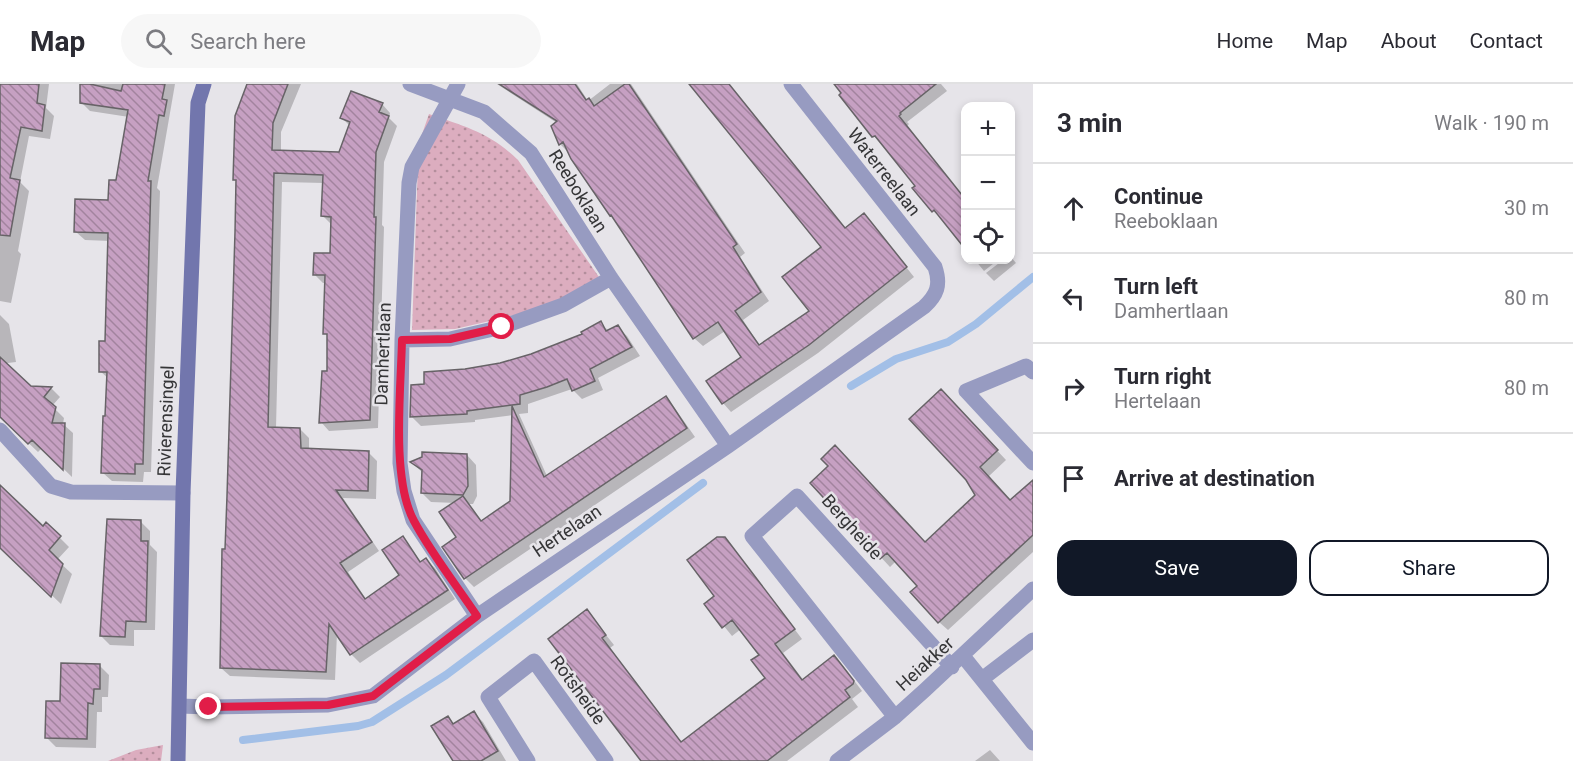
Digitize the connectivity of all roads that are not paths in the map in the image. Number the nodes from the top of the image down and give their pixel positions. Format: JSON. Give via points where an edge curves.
{"nodes":[{"id":1,"x":204,"y":84,"type":"edge"},
{"id":2,"x":410,"y":84,"type":"edge"},
{"id":3,"x":458,"y":84,"type":"edge"},
{"id":4,"x":791,"y":84,"type":"edge"},
{"id":5,"x":449,"y":99,"type":"junction"},
{"id":6,"x":611,"y":278,"type":"junction"},
{"id":7,"x":939,"y":287,"type":"joint"},
{"id":8,"x":402,"y":340,"type":"junction"},
{"id":9,"x":1033,"y":372,"type":"edge"},
{"id":10,"x":0,"y":430,"type":"edge"},
{"id":11,"x":728,"y":446,"type":"junction"},
{"id":12,"x":1033,"y":463,"type":"edge"},
{"id":13,"x":183,"y":493,"type":"junction"},
{"id":14,"x":1033,"y":590,"type":"edge"},
{"id":15,"x":477,"y":616,"type":"junction"},
{"id":16,"x":1033,"y":640,"type":"edge"},
{"id":17,"x":957,"y":661,"type":"junction"},
{"id":18,"x":982,"y":679,"type":"junction"},
{"id":19,"x":180,"y":706,"type":"junction"},
{"id":20,"x":895,"y":717,"type":"junction"},
{"id":21,"x":1033,"y":743,"type":"edge"},
{"id":22,"x":178,"y":761,"type":"edge"},
{"id":23,"x":528,"y":761,"type":"edge"},
{"id":24,"x":606,"y":761,"type":"edge"},
{"id":25,"x":837,"y":761,"type":"edge"}],
"edges":[{"from":1,"to":13,"type":"street","name":"Rivierensingel","via":[[198,103]]},
{"from":2,"to":5,"type":"street","name":"Reeboklaan"},
{"from":3,"to":5,"type":"street","name":"Damhertlaan"},
{"from":4,"to":7,"type":"street","name":"Waterreelaan","via":[[935,267]]},
{"from":5,"to":6,"type":"street","name":"Reeboklaan","via":[[484,112],[531,153]]},
{"from":5,"to":8,"type":"street","name":"Damhertlaan","via":[[412,167]]},
{"from":6,"to":8,"type":"street","via":[[562,306],[502,327],[450,339]]},
{"from":6,"to":11,"type":"street","name":"Reeboklaan"},
{"from":7,"to":11,"type":"street","name":"Hertelaan","via":[[924,307]]},
{"from":8,"to":15,"type":"street","name":"Damhertlaan","via":[[400,463],[404,491],[413,520]]},
{"from":9,"to":12,"type":"street","via":[[1026,366],[966,391]]},
{"from":10,"to":13,"type":"street","via":[[51,486],[71,492]]},
{"from":11,"to":15,"type":"street","name":"Hertelaan"},
{"from":13,"to":19,"type":"street","name":"Rivierensingel"},
{"from":14,"to":17,"type":"street","name":"Heiakker"},
{"from":15,"to":19,"type":"street","name":"Hertelaan","via":[[373,696],[328,705]]},
{"from":16,"to":18,"type":"street"},
{"from":17,"to":18,"type":"street"},
{"from":17,"to":20,"type":"street","name":"Heiakker"},
{"from":17,"to":20,"type":"street","name":"Bergheide","via":[[797,496],[786,505],[752,536]]},
{"from":18,"to":21,"type":"street"},
{"from":19,"to":22,"type":"street","name":"Rivierensingel"},
{"from":20,"to":25,"type":"street","name":"Heiakker"},
{"from":23,"to":24,"type":"street","name":"Rotsheide","via":[[488,697],[534,661]]}]}
